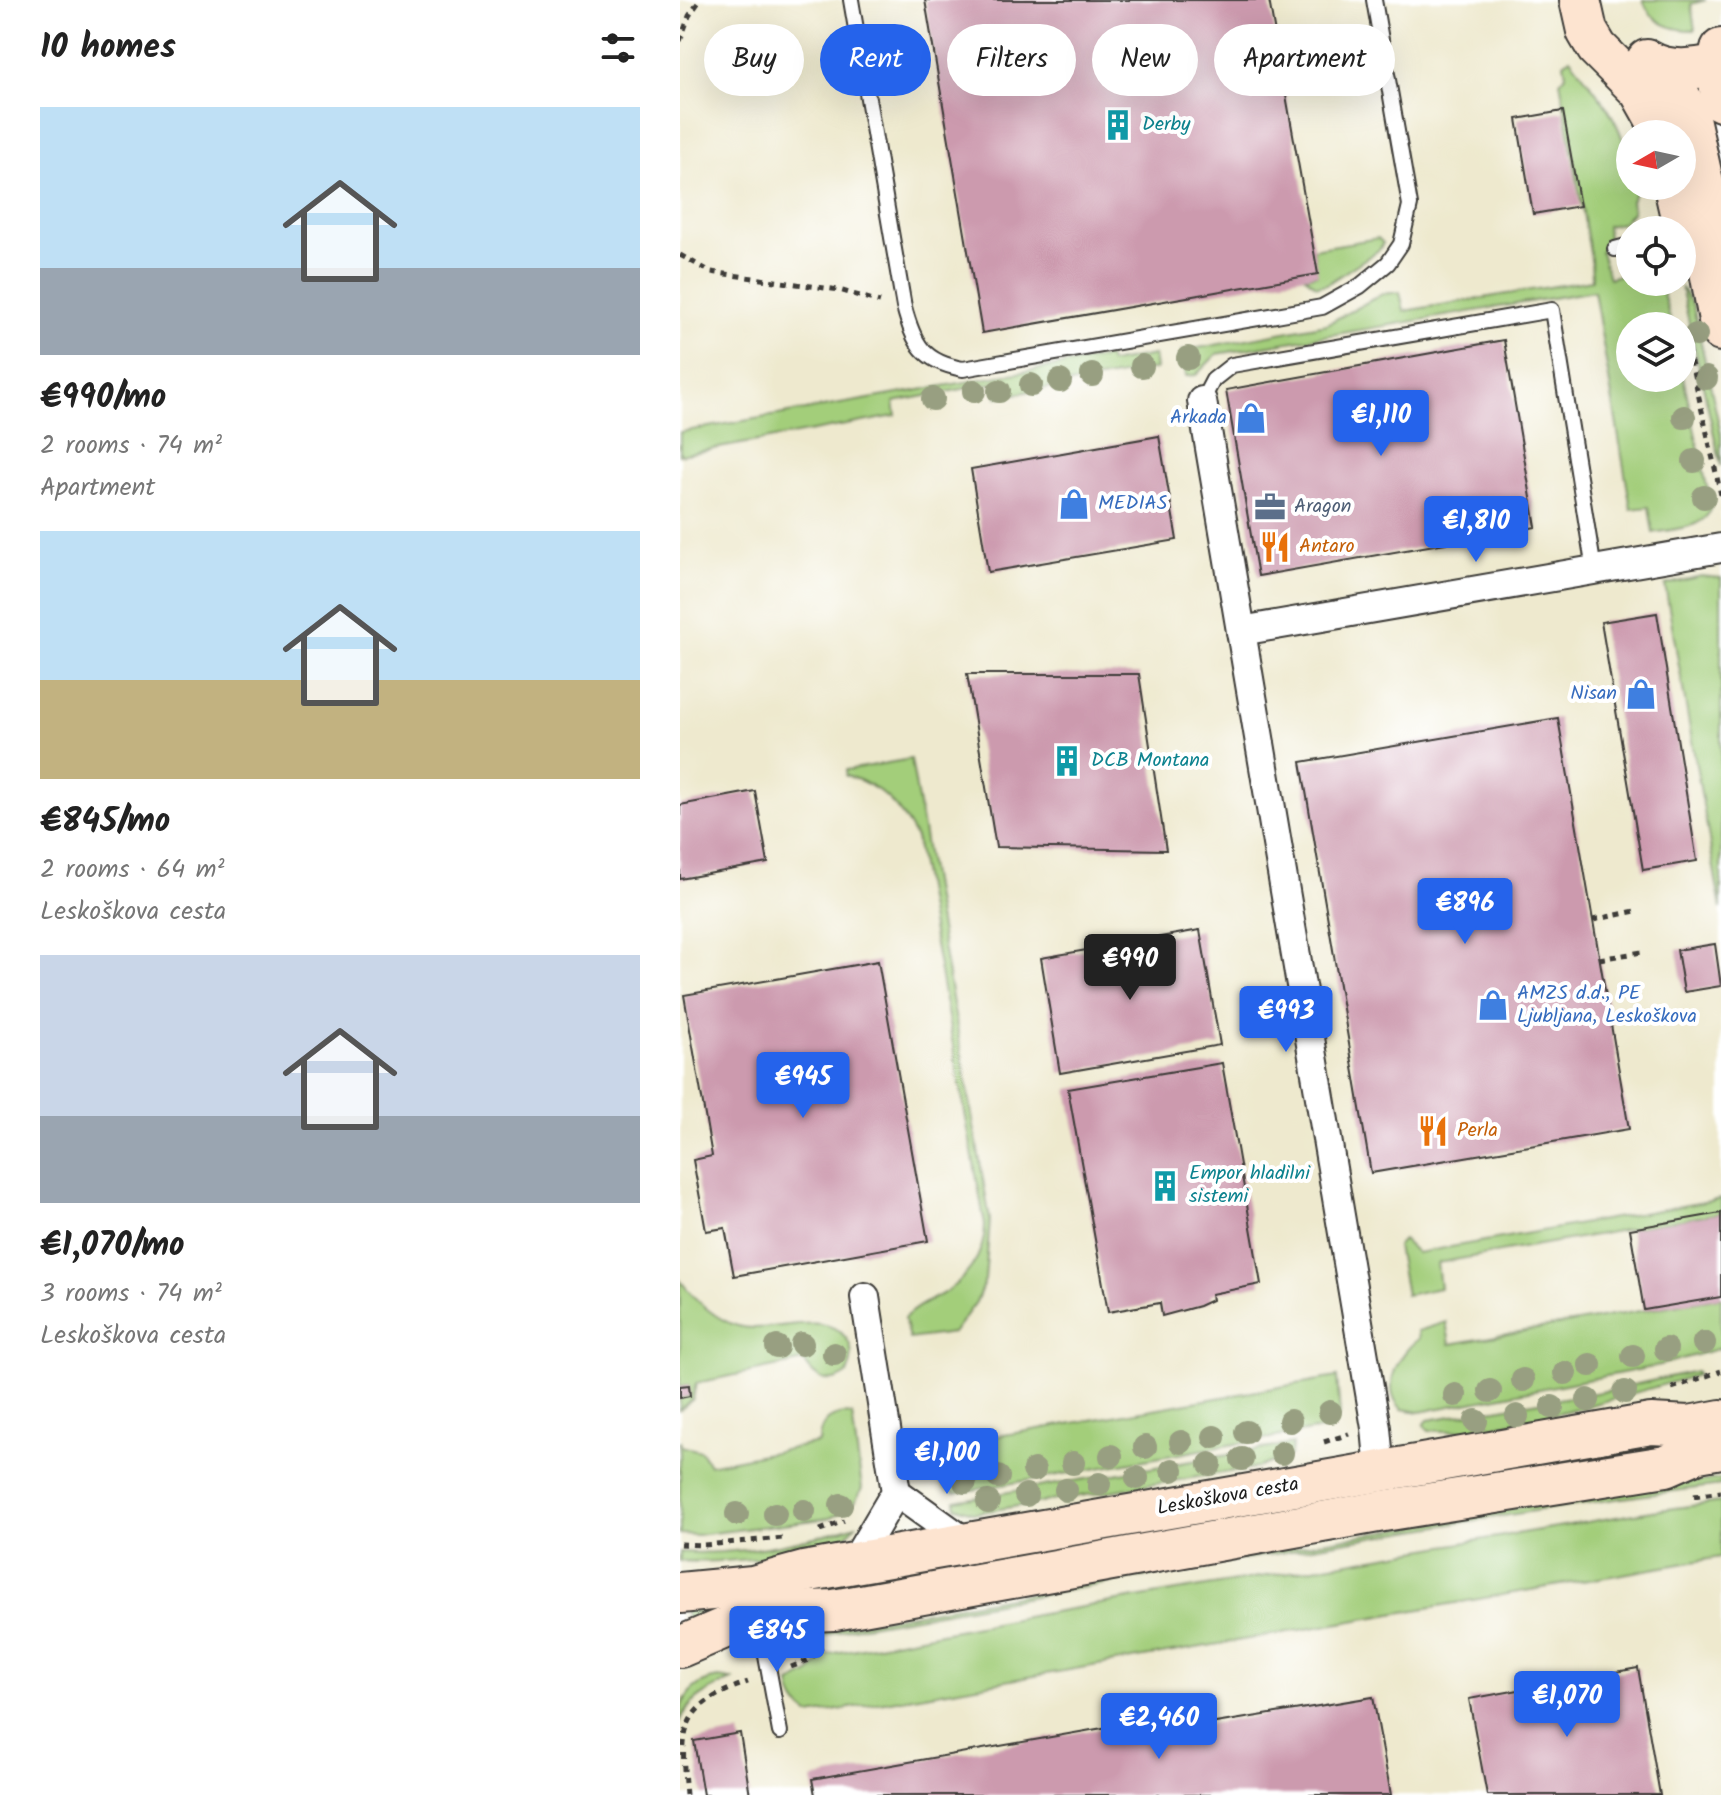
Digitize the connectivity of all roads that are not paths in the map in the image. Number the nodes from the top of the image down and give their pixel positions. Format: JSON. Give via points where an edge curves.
{"nodes":[{"id":1,"x":851,"y":0,"type":"edge"},
{"id":2,"x":1374,"y":0,"type":"edge"},
{"id":3,"x":1580,"y":0,"type":"edge"},
{"id":4,"x":1604,"y":0,"type":"edge"},
{"id":5,"x":1664,"y":69,"type":"junction"},
{"id":6,"x":1720,"y":70,"type":"edge"},
{"id":7,"x":1656,"y":120,"type":"edge"},
{"id":8,"x":1696,"y":233,"type":"edge"},
{"id":9,"x":1696,"y":265,"type":"edge"},
{"id":10,"x":1704,"y":336,"type":"edge"},
{"id":11,"x":1202,"y":401,"type":"joint"},
{"id":12,"x":1721,"y":548,"type":"edge"},
{"id":13,"x":1594,"y":570,"type":"junction"},
{"id":14,"x":1241,"y":631,"type":"junction"},
{"id":15,"x":865,"y":1297,"type":"dead end"},
{"id":16,"x":1721,"y":1392,"type":"edge"},
{"id":17,"x":1721,"y":1420,"type":"edge"},
{"id":18,"x":1651,"y":1424,"type":"junction"},
{"id":19,"x":1721,"y":1448,"type":"edge"},
{"id":20,"x":1666,"y":1466,"type":"junction"},
{"id":21,"x":1721,"y":1469,"type":"edge"},
{"id":22,"x":1380,"y":1471,"type":"junction"},
{"id":23,"x":890,"y":1501,"type":"junction"},
{"id":24,"x":967,"y":1543,"type":"junction"},
{"id":25,"x":854,"y":1563,"type":"junction"},
{"id":26,"x":804,"y":1572,"type":"junction"},
{"id":27,"x":680,"y":1573,"type":"edge"},
{"id":28,"x":680,"y":1593,"type":"edge"},
{"id":29,"x":834,"y":1610,"type":"junction"},
{"id":30,"x":764,"y":1645,"type":"junction"},
{"id":31,"x":680,"y":1647,"type":"edge"},
{"id":32,"x":680,"y":1669,"type":"edge"},
{"id":33,"x":780,"y":1732,"type":"dead end"}],
"edges":[{"from":1,"to":2,"type":"lane","via":[[910,329],[921,350],[941,365],[963,369],[1322,307],[1378,272],[1401,244],[1410,205]]},
{"from":3,"to":7,"type":"main road","via":[[1597,48],[1640,91]]},
{"from":4,"to":5,"type":"main road","via":[[1611,24],[1625,43]]},
{"from":5,"to":6,"type":"main road"},
{"from":5,"to":8,"type":"main road","via":[[1689,118],[1709,209]]},
{"from":9,"to":10,"type":"main road"},
{"from":11,"to":13,"type":"lane","via":[[1213,380],[1232,365],[1552,310]]},
{"from":11,"to":14,"type":"street"},
{"from":12,"to":13,"type":"street"},
{"from":13,"to":14,"type":"street"},
{"from":14,"to":22,"type":"street"},
{"from":15,"to":23,"type":"street"},
{"from":16,"to":18,"type":"main road","name":"Leskoškova cesta"},
{"from":17,"to":18,"type":"main road","name":"Leskoškova cesta","via":[[1689,1426]]},
{"from":18,"to":22,"type":"main road","name":"Leskoškova cesta"},
{"from":19,"to":20,"type":"main road","name":"Leskoškova cesta"},
{"from":20,"to":21,"type":"main road","name":"Leskoškova cesta"},
{"from":20,"to":29,"type":"main road","name":"Leskoškova cesta"},
{"from":22,"to":24,"type":"main road","name":"Leskoškova cesta"},
{"from":23,"to":24,"type":"street"},
{"from":23,"to":25,"type":"street"},
{"from":24,"to":25,"type":"main road","name":"Leskoškova cesta"},
{"from":25,"to":26,"type":"main road","name":"Leskoškova cesta"},
{"from":26,"to":27,"type":"main road","name":"Leskoškova cesta"},
{"from":26,"to":28,"type":"main road","name":"Leskoškova cesta","via":[[753,1586]]},
{"from":29,"to":30,"type":"main road","name":"Leskoškova cesta"},
{"from":29,"to":31,"type":"main road","name":"Leskoškova cesta","via":[[789,1612],[722,1629]]},
{"from":30,"to":32,"type":"main road","name":"Leskoškova cesta","via":[[693,1660]]},
{"from":30,"to":33,"type":"lane"}]}
